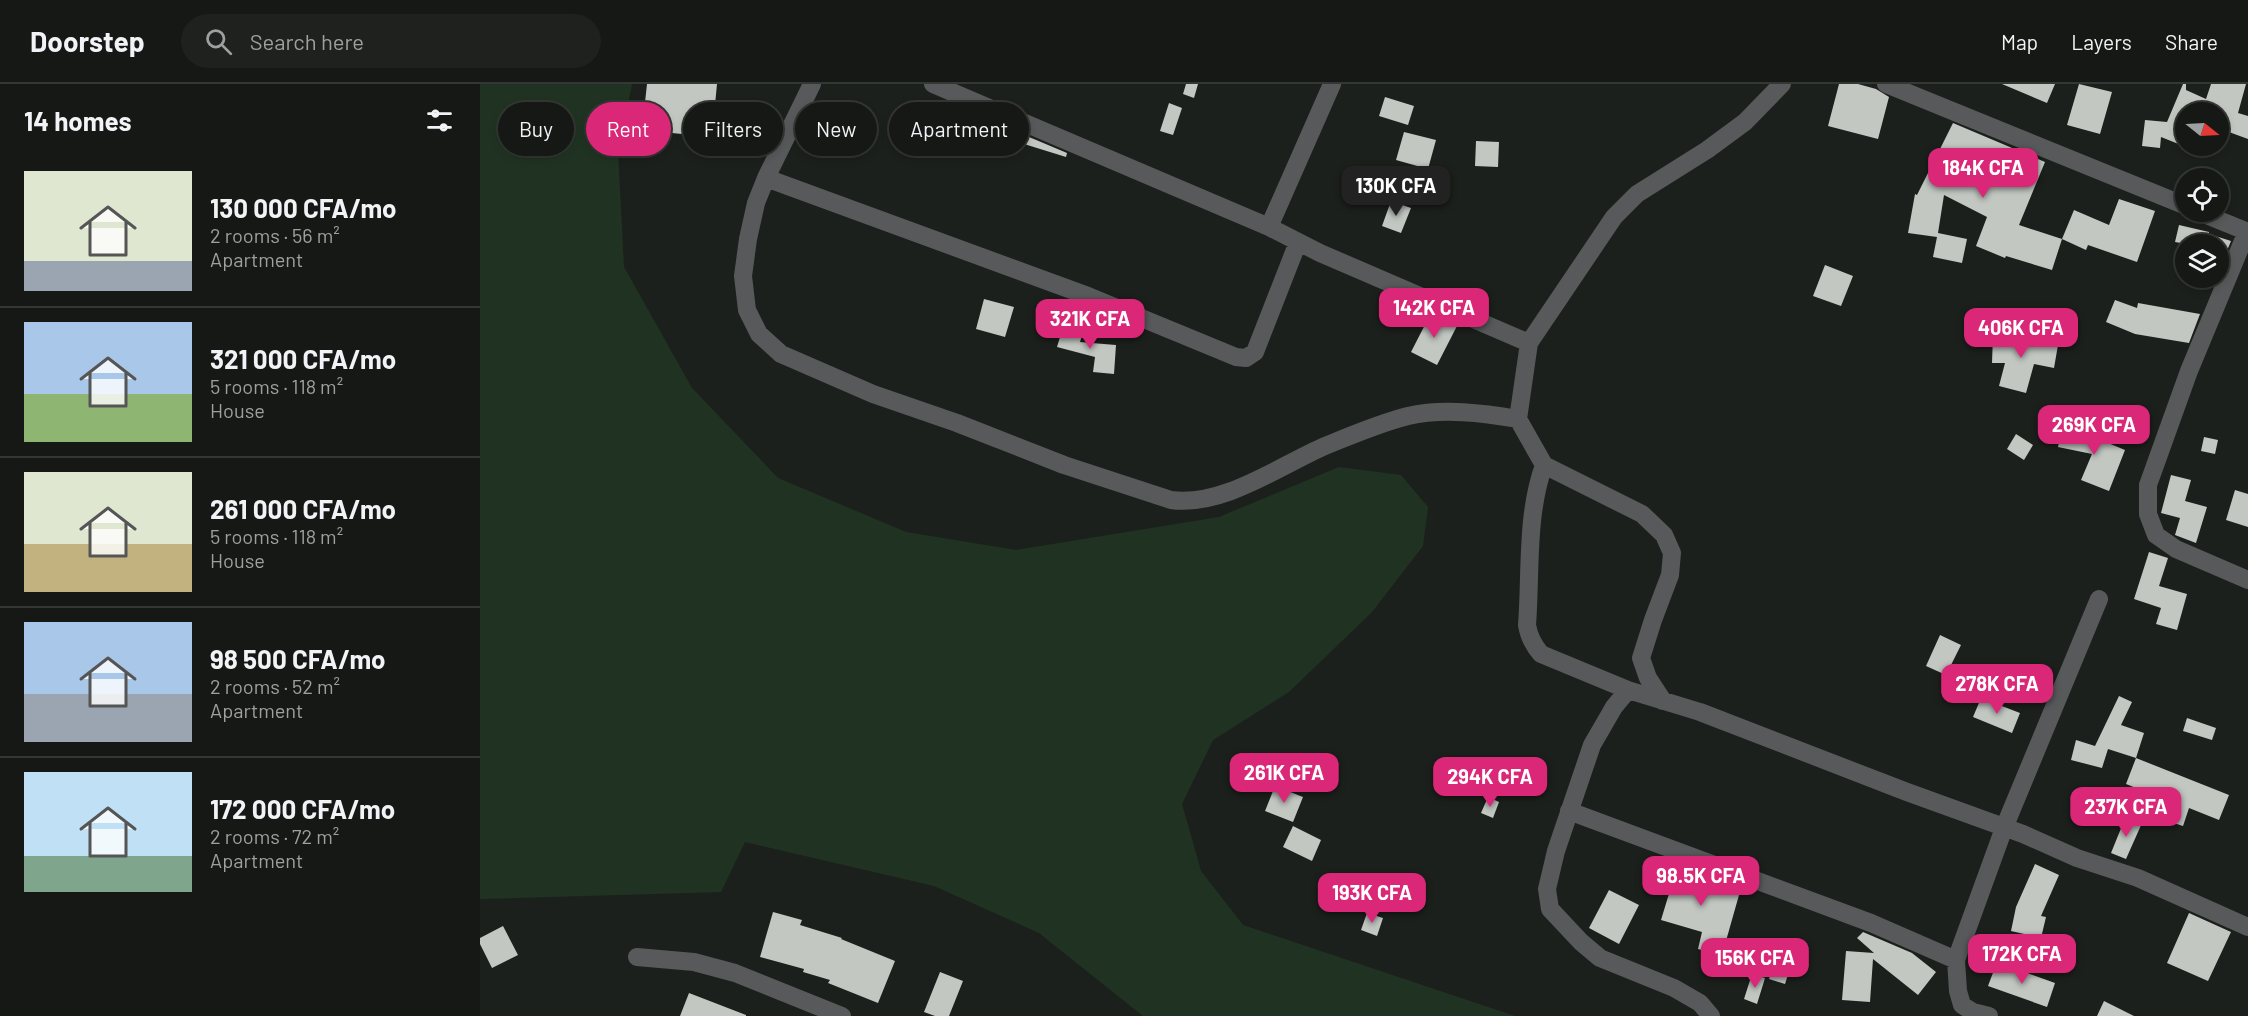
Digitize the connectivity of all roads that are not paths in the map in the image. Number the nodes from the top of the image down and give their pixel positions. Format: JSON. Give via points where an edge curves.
{"nodes":[{"id":1,"x":812,"y":84,"type":"edge"},
{"id":2,"x":933,"y":84,"type":"edge"},
{"id":3,"x":1332,"y":84,"type":"edge"},
{"id":4,"x":1782,"y":84,"type":"edge"},
{"id":5,"x":1886,"y":84,"type":"edge"},
{"id":6,"x":766,"y":178,"type":"junction"},
{"id":7,"x":2175,"y":202,"type":"edge"},
{"id":8,"x":2224,"y":222,"type":"edge"},
{"id":9,"x":1269,"y":227,"type":"junction"},
{"id":10,"x":2248,"y":232,"type":"edge"},
{"id":11,"x":2248,"y":238,"type":"edge"},
{"id":12,"x":1298,"y":242,"type":"junction"},
{"id":13,"x":1529,"y":343,"type":"junction"},
{"id":14,"x":1518,"y":419,"type":"junction"},
{"id":15,"x":1544,"y":465,"type":"junction"},
{"id":16,"x":2248,"y":580,"type":"edge"},
{"id":17,"x":2099,"y":599,"type":"dead end"},
{"id":18,"x":1628,"y":690,"type":"junction"},
{"id":19,"x":1663,"y":701,"type":"junction"},
{"id":20,"x":1569,"y":811,"type":"junction"},
{"id":21,"x":2004,"y":828,"type":"junction"},
{"id":22,"x":2248,"y":927,"type":"edge"},
{"id":23,"x":637,"y":957,"type":"dead end"},
{"id":24,"x":1956,"y":960,"type":"junction"},
{"id":25,"x":842,"y":1016,"type":"edge"},
{"id":26,"x":1712,"y":1016,"type":"edge"},
{"id":27,"x":1989,"y":1016,"type":"edge"}],
"edges":[{"from":1,"to":6,"type":"street"},
{"from":2,"to":9,"type":"street"},
{"from":3,"to":9,"type":"street"},
{"from":4,"to":13,"type":"street","via":[[1744,122],[1637,194],[1614,218]]},
{"from":5,"to":7,"type":"street"},
{"from":6,"to":12,"type":"street","via":[[1088,296],[1236,357],[1246,358],[1255,352]]},
{"from":6,"to":14,"type":"street","via":[[756,203],[743,276],[747,310],[759,334],[781,354],[873,394],[1148,493],[1188,502],[1208,498],[1324,446],[1409,416],[1459,412]]},
{"from":8,"to":10,"type":"street"},
{"from":9,"to":12,"type":"street"},
{"from":11,"to":16,"type":"street","via":[[2243,241],[2189,371],[2148,485],[2148,514],[2156,535],[2176,549]]},
{"from":12,"to":13,"type":"street"},
{"from":13,"to":14,"type":"street"},
{"from":14,"to":15,"type":"street"},
{"from":15,"to":18,"type":"street","via":[[1536,487],[1532,520],[1529,635],[1542,654]]},
{"from":15,"to":19,"type":"street","via":[[1642,514],[1664,535],[1672,553],[1670,575],[1641,658]]},
{"from":17,"to":21,"type":"street"},
{"from":18,"to":19,"type":"street"},
{"from":18,"to":20,"type":"street","via":[[1592,745]]},
{"from":19,"to":21,"type":"street"},
{"from":20,"to":24,"type":"street","via":[[1870,923]]},
{"from":20,"to":26,"type":"street","via":[[1547,889],[1550,909],[1600,958],[1674,988],[1700,1003]]},
{"from":21,"to":22,"type":"street","via":[[2138,878]]},
{"from":21,"to":24,"type":"street"},
{"from":23,"to":25,"type":"street","via":[[694,962],[735,973]]},
{"from":24,"to":27,"type":"street","via":[[1962,1005]]}]}
